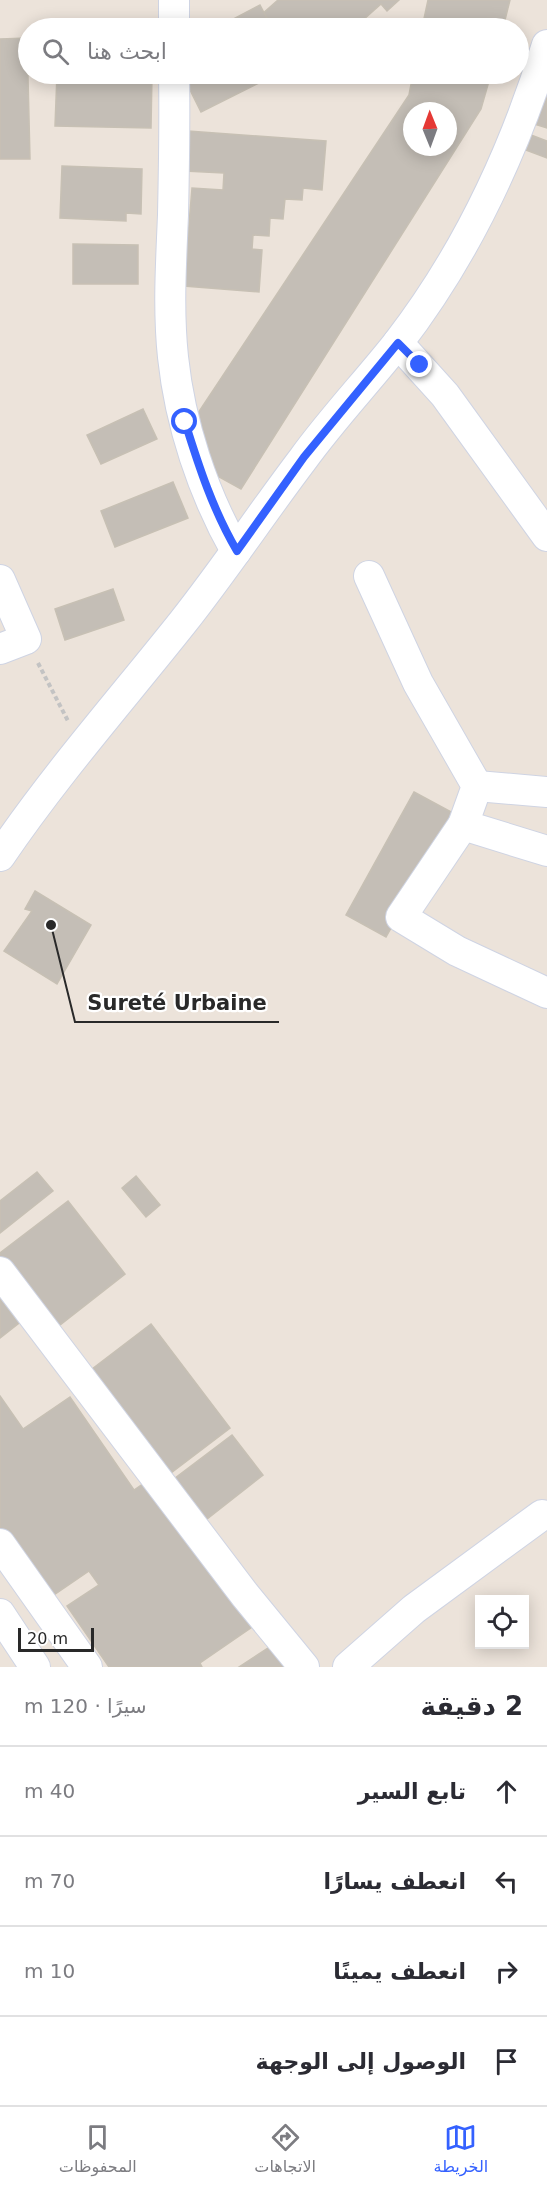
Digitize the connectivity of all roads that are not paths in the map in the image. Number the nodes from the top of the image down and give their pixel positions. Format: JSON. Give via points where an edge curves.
{"nodes":[{"id":1,"x":174,"y":0,"type":"edge"},
{"id":2,"x":174,"y":18,"type":"edge"},
{"id":3,"x":547,"y":45,"type":"edge"},
{"id":4,"x":174,"y":84,"type":"edge"},
{"id":5,"x":398,"y":343,"type":"junction"},
{"id":6,"x":547,"y":536,"type":"edge"},
{"id":7,"x":237,"y":551,"type":"junction"},
{"id":8,"x":369,"y":576,"type":"dead end"},
{"id":9,"x":0,"y":580,"type":"edge"},
{"id":10,"x":13,"y":644,"type":"edge"},
{"id":11,"x":477,"y":786,"type":"junction"},
{"id":12,"x":547,"y":792,"type":"edge"},
{"id":13,"x":463,"y":825,"type":"junction"},
{"id":14,"x":547,"y":851,"type":"edge"},
{"id":15,"x":0,"y":856,"type":"edge"},
{"id":16,"x":547,"y":993,"type":"edge"},
{"id":17,"x":0,"y":1272,"type":"edge"},
{"id":18,"x":542,"y":1515,"type":"dead end"},
{"id":19,"x":0,"y":1544,"type":"edge"},
{"id":20,"x":0,"y":1614,"type":"edge"},
{"id":21,"x":35,"y":1667,"type":"edge"},
{"id":22,"x":87,"y":1667,"type":"edge"},
{"id":23,"x":304,"y":1667,"type":"edge"},
{"id":24,"x":348,"y":1667,"type":"edge"}],
"edges":[{"from":1,"to":2,"type":"street"},
{"from":3,"to":5,"type":"street","via":[[505,162],[482,209],[441,281]]},
{"from":4,"to":7,"type":"street","via":[[169,312],[173,358],[185,422],[204,483]]},
{"from":5,"to":6,"type":"street","via":[[446,395]]},
{"from":5,"to":7,"type":"street","via":[[304,457]]},
{"from":7,"to":15,"type":"street"},
{"from":8,"to":11,"type":"street","via":[[418,683]]},
{"from":9,"to":10,"type":"street"},
{"from":11,"to":12,"type":"street"},
{"from":11,"to":13,"type":"street"},
{"from":13,"to":14,"type":"street"},
{"from":13,"to":16,"type":"street","via":[[401,916],[457,951]]},
{"from":17,"to":23,"type":"street"},
{"from":18,"to":24,"type":"street","via":[[414,1609]]},
{"from":19,"to":22,"type":"street"},
{"from":20,"to":21,"type":"street"}]}
